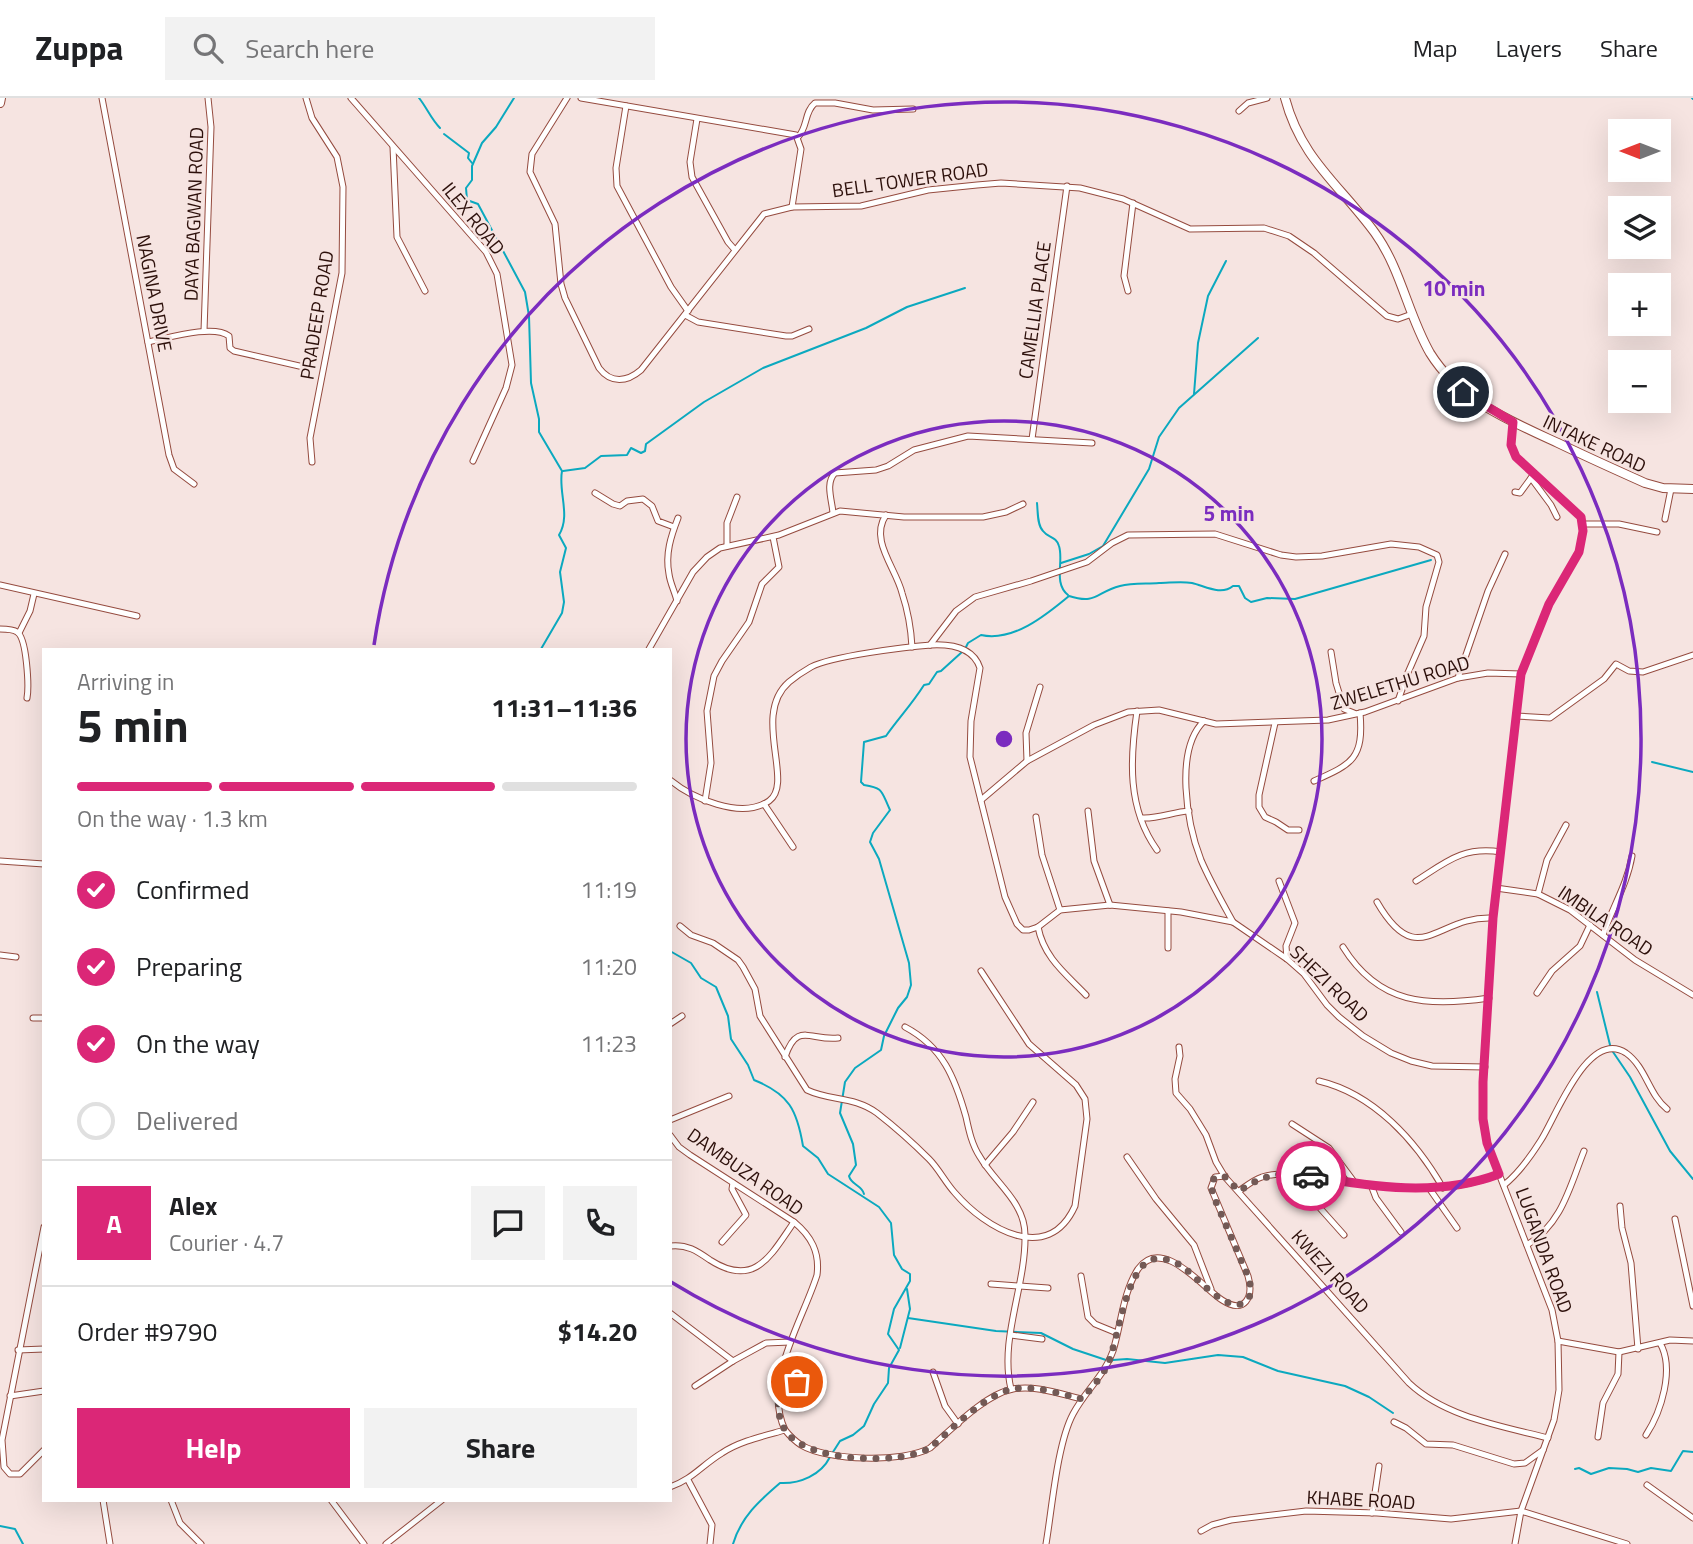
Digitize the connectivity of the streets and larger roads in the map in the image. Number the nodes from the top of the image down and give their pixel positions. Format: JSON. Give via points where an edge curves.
{"nodes":[{"id":1,"x":1,"y":98,"type":"edge"},
{"id":2,"x":102,"y":98,"type":"edge"},
{"id":3,"x":208,"y":98,"type":"edge"},
{"id":4,"x":306,"y":98,"type":"edge"},
{"id":5,"x":351,"y":98,"type":"edge"},
{"id":6,"x":567,"y":98,"type":"edge"},
{"id":7,"x":581,"y":98,"type":"edge"},
{"id":8,"x":1267,"y":98,"type":"edge"},
{"id":9,"x":1285,"y":98,"type":"edge"},
{"id":10,"x":0,"y":103,"type":"edge"},
{"id":11,"x":626,"y":106,"type":"junction"},
{"id":12,"x":914,"y":109,"type":"dead end"},
{"id":13,"x":1239,"y":111,"type":"dead end"},
{"id":14,"x":697,"y":118,"type":"junction"},
{"id":15,"x":798,"y":137,"type":"junction"},
{"id":16,"x":393,"y":147,"type":"junction"},
{"id":17,"x":1067,"y":186,"type":"junction"},
{"id":18,"x":1133,"y":203,"type":"junction"},
{"id":19,"x":792,"y":207,"type":"junction"},
{"id":20,"x":735,"y":250,"type":"junction"},
{"id":21,"x":425,"y":291,"type":"dead end"},
{"id":22,"x":1128,"y":291,"type":"dead end"},
{"id":23,"x":687,"y":313,"type":"junction"},
{"id":24,"x":1412,"y":314,"type":"junction"},
{"id":25,"x":809,"y":329,"type":"dead end"},
{"id":26,"x":204,"y":331,"type":"junction"},
{"id":27,"x":148,"y":342,"type":"junction"},
{"id":28,"x":308,"y":368,"type":"dead end"},
{"id":29,"x":1513,"y":422,"type":"junction"},
{"id":30,"x":1031,"y":439,"type":"junction"},
{"id":31,"x":1092,"y":443,"type":"dead end"},
{"id":32,"x":312,"y":461,"type":"dead end"},
{"id":33,"x":474,"y":461,"type":"dead end"},
{"id":34,"x":1533,"y":476,"type":"junction"},
{"id":35,"x":194,"y":484,"type":"dead end"},
{"id":36,"x":1671,"y":489,"type":"junction"},
{"id":37,"x":1692,"y":490,"type":"edge"},
{"id":38,"x":1515,"y":492,"type":"dead end"},
{"id":39,"x":595,"y":493,"type":"dead end"},
{"id":40,"x":737,"y":498,"type":"dead end"},
{"id":41,"x":1023,"y":504,"type":"dead end"},
{"id":42,"x":833,"y":513,"type":"junction"},
{"id":43,"x":886,"y":515,"type":"junction"},
{"id":44,"x":1556,"y":517,"type":"dead end"},
{"id":45,"x":678,"y":518,"type":"dead end"},
{"id":46,"x":1665,"y":519,"type":"dead end"},
{"id":47,"x":1583,"y":524,"type":"junction"},
{"id":48,"x":674,"y":527,"type":"junction"},
{"id":49,"x":1657,"y":531,"type":"dead end"},
{"id":50,"x":773,"y":537,"type":"junction"},
{"id":51,"x":727,"y":546,"type":"junction"},
{"id":52,"x":1505,"y":554,"type":"dead end"},
{"id":53,"x":0,"y":585,"type":"edge"},
{"id":54,"x":34,"y":594,"type":"junction"},
{"id":55,"x":677,"y":601,"type":"junction"},
{"id":56,"x":137,"y":616,"type":"dead end"},
{"id":57,"x":0,"y":629,"type":"edge"},
{"id":58,"x":19,"y":633,"type":"junction"},
{"id":59,"x":930,"y":645,"type":"junction"},
{"id":60,"x":912,"y":647,"type":"junction"},
{"id":61,"x":650,"y":648,"type":"edge"},
{"id":62,"x":1331,"y":652,"type":"dead end"},
{"id":63,"x":1693,"y":655,"type":"edge"},
{"id":64,"x":1521,"y":674,"type":"junction"},
{"id":65,"x":1458,"y":678,"type":"junction"},
{"id":66,"x":1040,"y":687,"type":"dead end"},
{"id":67,"x":27,"y":698,"type":"dead end"},
{"id":68,"x":1398,"y":701,"type":"junction"},
{"id":69,"x":1137,"y":711,"type":"junction"},
{"id":70,"x":1359,"y":714,"type":"junction"},
{"id":71,"x":1516,"y":716,"type":"junction"},
{"id":72,"x":1204,"y":721,"type":"junction"},
{"id":73,"x":1275,"y":723,"type":"junction"},
{"id":74,"x":1027,"y":761,"type":"junction"},
{"id":75,"x":672,"y":781,"type":"edge"},
{"id":76,"x":1314,"y":781,"type":"dead end"},
{"id":77,"x":981,"y":800,"type":"junction"},
{"id":78,"x":705,"y":801,"type":"junction"},
{"id":79,"x":764,"y":804,"type":"junction"},
{"id":80,"x":1088,"y":811,"type":"dead end"},
{"id":81,"x":1189,"y":811,"type":"junction"},
{"id":82,"x":1036,"y":817,"type":"dead end"},
{"id":83,"x":1142,"y":818,"type":"junction"},
{"id":84,"x":1566,"y":825,"type":"dead end"},
{"id":85,"x":1299,"y":830,"type":"dead end"},
{"id":86,"x":793,"y":847,"type":"dead end"},
{"id":87,"x":1157,"y":850,"type":"dead end"},
{"id":88,"x":1501,"y":852,"type":"junction"},
{"id":89,"x":1632,"y":856,"type":"dead end"},
{"id":90,"x":0,"y":861,"type":"edge"},
{"id":91,"x":42,"y":864,"type":"edge"},
{"id":92,"x":1279,"y":881,"type":"dead end"},
{"id":93,"x":1416,"y":881,"type":"dead end"},
{"id":94,"x":1496,"y":888,"type":"junction"},
{"id":95,"x":1538,"y":894,"type":"junction"},
{"id":96,"x":1377,"y":902,"type":"dead end"},
{"id":97,"x":1110,"y":905,"type":"junction"},
{"id":98,"x":1060,"y":910,"type":"junction"},
{"id":99,"x":1168,"y":911,"type":"junction"},
{"id":100,"x":1493,"y":918,"type":"junction"},
{"id":101,"x":1233,"y":922,"type":"junction"},
{"id":102,"x":1590,"y":925,"type":"junction"},
{"id":103,"x":680,"y":926,"type":"dead end"},
{"id":104,"x":1038,"y":927,"type":"junction"},
{"id":105,"x":1603,"y":935,"type":"junction"},
{"id":106,"x":1343,"y":947,"type":"dead end"},
{"id":107,"x":1168,"y":948,"type":"dead end"},
{"id":108,"x":0,"y":955,"type":"edge"},
{"id":109,"x":16,"y":957,"type":"dead end"},
{"id":110,"x":1287,"y":959,"type":"junction"},
{"id":111,"x":981,"y":971,"type":"dead end"},
{"id":112,"x":1537,"y":993,"type":"dead end"},
{"id":113,"x":1086,"y":995,"type":"dead end"},
{"id":114,"x":1693,"y":995,"type":"edge"},
{"id":115,"x":1489,"y":998,"type":"junction"},
{"id":116,"x":682,"y":1016,"type":"dead end"},
{"id":117,"x":33,"y":1018,"type":"dead end"},
{"id":118,"x":42,"y":1018,"type":"edge"},
{"id":119,"x":672,"y":1023,"type":"edge"},
{"id":120,"x":905,"y":1027,"type":"dead end"},
{"id":121,"x":838,"y":1038,"type":"dead end"},
{"id":122,"x":1179,"y":1046,"type":"dead end"},
{"id":123,"x":785,"y":1058,"type":"junction"},
{"id":124,"x":1485,"y":1067,"type":"junction"},
{"id":125,"x":1319,"y":1081,"type":"dead end"},
{"id":126,"x":729,"y":1096,"type":"dead end"},
{"id":127,"x":1033,"y":1102,"type":"dead end"},
{"id":128,"x":1667,"y":1109,"type":"dead end"},
{"id":129,"x":672,"y":1119,"type":"edge"},
{"id":130,"x":1292,"y":1124,"type":"dead end"},
{"id":131,"x":672,"y":1138,"type":"edge"},
{"id":132,"x":1584,"y":1151,"type":"dead end"},
{"id":133,"x":1127,"y":1157,"type":"dead end"},
{"id":134,"x":985,"y":1165,"type":"junction"},
{"id":135,"x":1298,"y":1174,"type":"junction"},
{"id":136,"x":1499,"y":1174,"type":"junction"},
{"id":137,"x":1225,"y":1177,"type":"junction"},
{"id":138,"x":733,"y":1183,"type":"junction"},
{"id":139,"x":1355,"y":1183,"type":"junction"},
{"id":140,"x":1371,"y":1185,"type":"junction"},
{"id":141,"x":1503,"y":1185,"type":"junction"},
{"id":142,"x":1429,"y":1188,"type":"junction"},
{"id":143,"x":1443,"y":1188,"type":"junction"},
{"id":144,"x":1239,"y":1191,"type":"junction"},
{"id":145,"x":1620,"y":1206,"type":"dead end"},
{"id":146,"x":1675,"y":1219,"type":"dead end"},
{"id":147,"x":794,"y":1222,"type":"junction"},
{"id":148,"x":1457,"y":1228,"type":"dead end"},
{"id":149,"x":1401,"y":1233,"type":"dead end"},
{"id":150,"x":1343,"y":1236,"type":"dead end"},
{"id":151,"x":1025,"y":1238,"type":"junction"},
{"id":152,"x":722,"y":1242,"type":"dead end"},
{"id":153,"x":1527,"y":1245,"type":"junction"},
{"id":154,"x":672,"y":1246,"type":"edge"},
{"id":155,"x":42,"y":1251,"type":"edge"},
{"id":156,"x":1081,"y":1276,"type":"dead end"},
{"id":157,"x":991,"y":1284,"type":"dead end"},
{"id":158,"x":1020,"y":1286,"type":"junction"},
{"id":159,"x":1048,"y":1288,"type":"dead end"},
{"id":160,"x":1212,"y":1292,"type":"junction"},
{"id":161,"x":1693,"y":1306,"type":"edge"},
{"id":162,"x":672,"y":1315,"type":"edge"},
{"id":163,"x":1117,"y":1333,"type":"junction"},
{"id":164,"x":1011,"y":1335,"type":"junction"},
{"id":165,"x":1042,"y":1339,"type":"dead end"},
{"id":166,"x":1558,"y":1341,"type":"junction"},
{"id":167,"x":1693,"y":1341,"type":"edge"},
{"id":168,"x":790,"y":1342,"type":"junction"},
{"id":169,"x":1660,"y":1343,"type":"junction"},
{"id":170,"x":42,"y":1349,"type":"edge"},
{"id":171,"x":1638,"y":1349,"type":"junction"},
{"id":172,"x":18,"y":1350,"type":"junction"},
{"id":173,"x":1619,"y":1352,"type":"junction"},
{"id":174,"x":733,"y":1361,"type":"junction"},
{"id":175,"x":933,"y":1372,"type":"dead end"},
{"id":176,"x":814,"y":1381,"type":"dead end"},
{"id":177,"x":779,"y":1384,"type":"junction"},
{"id":178,"x":695,"y":1386,"type":"dead end"},
{"id":179,"x":1011,"y":1389,"type":"junction"},
{"id":180,"x":42,"y":1391,"type":"edge"},
{"id":181,"x":10,"y":1396,"type":"junction"},
{"id":182,"x":1082,"y":1399,"type":"junction"},
{"id":183,"x":1394,"y":1422,"type":"dead end"},
{"id":184,"x":958,"y":1424,"type":"junction"},
{"id":185,"x":785,"y":1430,"type":"junction"},
{"id":186,"x":1646,"y":1435,"type":"dead end"},
{"id":187,"x":1598,"y":1437,"type":"dead end"},
{"id":188,"x":1548,"y":1438,"type":"junction"},
{"id":189,"x":1543,"y":1450,"type":"junction"},
{"id":190,"x":42,"y":1452,"type":"edge"},
{"id":191,"x":1379,"y":1466,"type":"dead end"},
{"id":192,"x":688,"y":1480,"type":"junction"},
{"id":193,"x":672,"y":1485,"type":"edge"},
{"id":194,"x":1647,"y":1485,"type":"dead end"},
{"id":195,"x":103,"y":1502,"type":"edge"},
{"id":196,"x":172,"y":1502,"type":"edge"},
{"id":197,"x":332,"y":1502,"type":"edge"},
{"id":198,"x":437,"y":1502,"type":"edge"},
{"id":199,"x":1521,"y":1511,"type":"junction"},
{"id":200,"x":1373,"y":1513,"type":"junction"},
{"id":201,"x":1693,"y":1518,"type":"edge"},
{"id":202,"x":1201,"y":1531,"type":"dead end"},
{"id":203,"x":110,"y":1544,"type":"edge"},
{"id":204,"x":201,"y":1544,"type":"edge"},
{"id":205,"x":364,"y":1544,"type":"edge"},
{"id":206,"x":386,"y":1544,"type":"edge"},
{"id":207,"x":709,"y":1544,"type":"edge"},
{"id":208,"x":1046,"y":1544,"type":"edge"},
{"id":209,"x":1515,"y":1544,"type":"edge"},
{"id":210,"x":1627,"y":1544,"type":"edge"}],
"edges":[{"from":1,"to":10,"type":"street"},
{"from":2,"to":27,"type":"street","name":"NAGINA DRIVE"},
{"from":3,"to":26,"type":"street","name":"DAYA BAGWAN ROAD"},
{"from":4,"to":32,"type":"street","name":"PRADEEP ROAD","via":[[312,118],[337,157],[343,187],[342,273],[310,438]]},
{"from":5,"to":16,"type":"street","name":"ILEX ROAD"},
{"from":6,"to":23,"type":"street","name":"BELL TOWER ROAD","via":[[532,154],[530,172],[555,224],[565,298],[599,368],[608,377],[622,380],[641,370]]},
{"from":7,"to":11,"type":"street"},
{"from":8,"to":13,"type":"street"},
{"from":9,"to":24,"type":"street","name":"INTAKE ROAD","via":[[1312,159],[1377,236]]},
{"from":11,"to":14,"type":"street"},
{"from":11,"to":23,"type":"street","via":[[617,186]]},
{"from":12,"to":15,"type":"street","via":[[815,103]]},
{"from":14,"to":15,"type":"street"},
{"from":14,"to":20,"type":"street","via":[[692,177]]},
{"from":15,"to":19,"type":"street","via":[[801,149]]},
{"from":16,"to":21,"type":"street","via":[[397,237]]},
{"from":16,"to":33,"type":"street","name":"ILEX ROAD","via":[[486,252],[497,274],[511,374]]},
{"from":17,"to":18,"type":"street","name":"BELL TOWER ROAD"},
{"from":17,"to":19,"type":"street","name":"BELL TOWER ROAD","via":[[1001,183],[928,190],[861,206]]},
{"from":17,"to":30,"type":"street","name":"CAMELLIA PLACE"},
{"from":18,"to":22,"type":"street","via":[[1124,276]]},
{"from":18,"to":24,"type":"street","name":"BELL TOWER ROAD","via":[[1189,229],[1251,228],[1289,236],[1387,316],[1398,319]]},
{"from":19,"to":20,"type":"street","name":"BELL TOWER ROAD","via":[[764,214]]},
{"from":20,"to":23,"type":"street","name":"BELL TOWER ROAD"},
{"from":23,"to":25,"type":"street","via":[[698,322],[786,336]]},
{"from":24,"to":29,"type":"street","name":"INTAKE ROAD","via":[[1452,381]]},
{"from":26,"to":27,"type":"street"},
{"from":26,"to":28,"type":"street","via":[[227,334],[234,351]]},
{"from":27,"to":35,"type":"street","name":"NAGINA DRIVE","via":[[171,462]]},
{"from":29,"to":34,"type":"street","via":[[1512,451]]},
{"from":29,"to":36,"type":"street","name":"INTAKE ROAD","via":[[1645,484]]},
{"from":30,"to":31,"type":"street"},
{"from":30,"to":42,"type":"street","via":[[957,437],[914,450],[882,468],[835,473],[829,484]]},
{"from":34,"to":38,"type":"street","via":[[1520,493]]},
{"from":34,"to":44,"type":"street"},
{"from":34,"to":47,"type":"street","via":[[1581,517]]},
{"from":36,"to":37,"type":"street","name":"INTAKE ROAD"},
{"from":36,"to":46,"type":"street"},
{"from":39,"to":48,"type":"street","via":[[620,506],[643,499],[658,521]]},
{"from":40,"to":51,"type":"street","via":[[727,523]]},
{"from":41,"to":43,"type":"street","via":[[983,517]]},
{"from":42,"to":43,"type":"street"},
{"from":42,"to":50,"type":"street"},
{"from":43,"to":60,"type":"street","via":[[881,522],[882,545],[902,590]]},
{"from":45,"to":48,"type":"street"},
{"from":47,"to":49,"type":"street"},
{"from":47,"to":64,"type":"street","name":"LUGANDA ROAD","via":[[1576,561],[1549,604]]},
{"from":48,"to":55,"type":"street","via":[[668,569]]},
{"from":50,"to":51,"type":"street"},
{"from":50,"to":78,"type":"street","via":[[779,567],[762,584],[749,622],[714,676],[707,711],[711,763]]},
{"from":51,"to":55,"type":"street","via":[[698,566]]},
{"from":52,"to":65,"type":"street"},
{"from":53,"to":54,"type":"street"},
{"from":54,"to":56,"type":"street"},
{"from":54,"to":58,"type":"street"},
{"from":55,"to":61,"type":"street"},
{"from":57,"to":58,"type":"street"},
{"from":58,"to":67,"type":"street","via":[[27,669]]},
{"from":59,"to":60,"type":"street"},
{"from":59,"to":68,"type":"street","via":[[969,600],[1087,562],[1120,537],[1215,534],[1296,557],[1400,544],[1433,552],[1438,567],[1426,607],[1424,636]]},
{"from":59,"to":77,"type":"street","via":[[962,649],[979,664],[970,757]]},
{"from":60,"to":79,"type":"street","via":[[828,661],[788,682],[776,702],[772,725],[779,786],[772,800]]},
{"from":62,"to":70,"type":"street","via":[[1344,709]]},
{"from":63,"to":71,"type":"street","via":[[1643,671],[1629,671],[1616,664],[1604,679],[1550,718]]},
{"from":64,"to":65,"type":"street","name":"ZWELETHU ROAD"},
{"from":64,"to":71,"type":"street","name":"LUGANDA ROAD"},
{"from":65,"to":68,"type":"street","name":"ZWELETHU ROAD"},
{"from":66,"to":74,"type":"street","via":[[1026,733]]},
{"from":68,"to":70,"type":"street","name":"ZWELETHU ROAD"},
{"from":69,"to":72,"type":"street","name":"ZWELETHU ROAD","via":[[1159,710]]},
{"from":69,"to":74,"type":"street","name":"ZWELETHU ROAD","via":[[1111,717]]},
{"from":69,"to":83,"type":"street","via":[[1132,782]]},
{"from":70,"to":73,"type":"street","name":"ZWELETHU ROAD"},
{"from":70,"to":76,"type":"street","via":[[1361,735],[1355,757]]},
{"from":71,"to":88,"type":"street","name":"LUGANDA ROAD"},
{"from":72,"to":73,"type":"street","name":"ZWELETHU ROAD"},
{"from":72,"to":81,"type":"street","via":[[1190,742]]},
{"from":73,"to":85,"type":"street","via":[[1259,807],[1267,819],[1288,830]]},
{"from":74,"to":77,"type":"street","name":"ZWELETHU ROAD"},
{"from":75,"to":78,"type":"street"},
{"from":77,"to":104,"type":"street","via":[[1010,911],[1023,930]]},
{"from":78,"to":79,"type":"street","via":[[737,807]]},
{"from":79,"to":86,"type":"street"},
{"from":80,"to":97,"type":"street","via":[[1094,860]]},
{"from":81,"to":83,"type":"street"},
{"from":81,"to":101,"type":"street","via":[[1202,861]]},
{"from":82,"to":98,"type":"street","via":[[1042,855]]},
{"from":83,"to":87,"type":"street"},
{"from":84,"to":95,"type":"street","via":[[1547,860]]},
{"from":88,"to":93,"type":"street","via":[[1464,852]]},
{"from":88,"to":94,"type":"street","name":"LUGANDA ROAD"},
{"from":89,"to":105,"type":"street","via":[[1625,886]]},
{"from":90,"to":91,"type":"street"},
{"from":92,"to":110,"type":"street","via":[[1295,923],[1286,946]]},
{"from":94,"to":95,"type":"street","name":"IMBILA ROAD"},
{"from":94,"to":100,"type":"street","name":"LUGANDA ROAD"},
{"from":95,"to":102,"type":"street","name":"IMBILA ROAD"},
{"from":96,"to":100,"type":"street","via":[[1398,931],[1415,938],[1434,935],[1471,918]]},
{"from":97,"to":98,"type":"street","name":"SHEZI ROAD"},
{"from":97,"to":99,"type":"street","name":"SHEZI ROAD"},
{"from":98,"to":104,"type":"street"},
{"from":99,"to":101,"type":"street","name":"SHEZI ROAD"},
{"from":99,"to":107,"type":"street"},
{"from":100,"to":115,"type":"street","name":"LUGANDA ROAD"},
{"from":101,"to":110,"type":"street","name":"SHEZI ROAD"},
{"from":102,"to":105,"type":"street","name":"IMBILA ROAD"},
{"from":102,"to":112,"type":"street","via":[[1580,946],[1552,971]]},
{"from":103,"to":123,"type":"street","via":[[738,960],[755,989],[760,1016]]},
{"from":104,"to":113,"type":"street","via":[[1054,963]]},
{"from":105,"to":114,"type":"street","name":"IMBILA ROAD"},
{"from":106,"to":115,"type":"street","via":[[1368,979],[1408,998],[1440,1004]]},
{"from":108,"to":109,"type":"street"},
{"from":110,"to":124,"type":"street","name":"SHEZI ROAD","via":[[1339,1017],[1391,1053],[1432,1066]]},
{"from":111,"to":151,"type":"street","via":[[1029,1044],[1076,1084],[1087,1106],[1071,1216],[1051,1234]]},
{"from":115,"to":124,"type":"street","name":"LUGANDA ROAD"},
{"from":116,"to":119,"type":"street"},
{"from":117,"to":118,"type":"street"},
{"from":120,"to":134,"type":"street","via":[[924,1037],[952,1074],[970,1136]]},
{"from":121,"to":123,"type":"street","via":[[799,1035],[790,1042]]},
{"from":122,"to":137,"type":"street","name":"KWEZI ROAD","via":[[1176,1093],[1206,1135]]},
{"from":123,"to":151,"type":"street","via":[[807,1090],[849,1099],[874,1111],[930,1159],[971,1209],[1013,1236]]},
{"from":124,"to":136,"type":"street","name":"LUGANDA ROAD","via":[[1483,1119]]},
{"from":125,"to":143,"type":"street","via":[[1342,1088],[1377,1109],[1421,1155]]},
{"from":126,"to":129,"type":"street"},
{"from":127,"to":134,"type":"street"},
{"from":128,"to":141,"type":"street","via":[[1625,1052],[1597,1053],[1577,1076],[1531,1155]]},
{"from":130,"to":139,"type":"street","via":[[1335,1154]]},
{"from":131,"to":138,"type":"street","name":"DAMBUZA ROAD"},
{"from":132,"to":153,"type":"street","via":[[1558,1216]]},
{"from":133,"to":160,"type":"street","via":[[1194,1245]]},
{"from":134,"to":151,"type":"street","via":[[1015,1201]]},
{"from":135,"to":139,"type":"street"},
{"from":135,"to":144,"type":"street","via":[[1260,1177]]},
{"from":135,"to":150,"type":"street"},
{"from":136,"to":141,"type":"street","name":"LUGANDA ROAD"},
{"from":136,"to":143,"type":"street"},
{"from":137,"to":144,"type":"street","name":"KWEZI ROAD"},
{"from":137,"to":160,"type":"street","via":[[1215,1177],[1211,1188],[1251,1288],[1247,1301],[1237,1305]]},
{"from":138,"to":147,"type":"street","name":"DAMBUZA ROAD"},
{"from":138,"to":152,"type":"street","via":[[746,1213]]},
{"from":139,"to":140,"type":"street"},
{"from":140,"to":142,"type":"street"},
{"from":140,"to":149,"type":"street"},
{"from":141,"to":153,"type":"street","name":"LUGANDA ROAD"},
{"from":142,"to":143,"type":"street"},
{"from":142,"to":148,"type":"street"},
{"from":144,"to":188,"type":"street","name":"KWEZI ROAD","via":[[1418,1391],[1456,1411]]},
{"from":145,"to":171,"type":"street","via":[[1631,1263]]},
{"from":146,"to":161,"type":"street"},
{"from":147,"to":154,"type":"street","via":[[766,1262],[755,1269],[730,1270],[691,1248]]},
{"from":147,"to":168,"type":"street","name":"DAMBUZA ROAD","via":[[810,1238],[819,1262]]},
{"from":151,"to":158,"type":"street"},
{"from":153,"to":166,"type":"street","name":"LUGANDA ROAD","via":[[1552,1310]]},
{"from":155,"to":172,"type":"street"},
{"from":156,"to":163,"type":"street","via":[[1091,1321]]},
{"from":157,"to":158,"type":"street"},
{"from":158,"to":159,"type":"street"},
{"from":158,"to":164,"type":"street"},
{"from":160,"to":163,"type":"street","via":[[1172,1261],[1152,1259],[1137,1271]]},
{"from":162,"to":174,"type":"street"},
{"from":163,"to":182,"type":"street","via":[[1106,1368]]},
{"from":164,"to":165,"type":"street"},
{"from":164,"to":179,"type":"street","via":[[1007,1364]]},
{"from":166,"to":173,"type":"street"},
{"from":166,"to":188,"type":"street","name":"LUGANDA ROAD","via":[[1559,1390]]},
{"from":167,"to":169,"type":"street"},
{"from":168,"to":174,"type":"street","via":[[766,1343]]},
{"from":168,"to":177,"type":"street","name":"DAMBUZA ROAD"},
{"from":169,"to":171,"type":"street"},
{"from":169,"to":186,"type":"street","via":[[1665,1388]]},
{"from":170,"to":172,"type":"street"},
{"from":171,"to":173,"type":"street"},
{"from":172,"to":181,"type":"street"},
{"from":173,"to":187,"type":"street","via":[[1618,1374],[1604,1403]]},
{"from":174,"to":178,"type":"street"},
{"from":175,"to":184,"type":"street","via":[[945,1406]]},
{"from":176,"to":177,"type":"street"},
{"from":177,"to":185,"type":"street","name":"DAMBUZA ROAD","via":[[778,1412]]},
{"from":179,"to":182,"type":"street","via":[[1047,1390]]},
{"from":179,"to":184,"type":"street"},
{"from":180,"to":181,"type":"street"},
{"from":181,"to":190,"type":"street","via":[[2,1464],[10,1474],[20,1474]]},
{"from":182,"to":208,"type":"street","via":[[1067,1428]]},
{"from":183,"to":189,"type":"street","via":[[1426,1444],[1453,1445],[1514,1464],[1525,1463]]},
{"from":184,"to":185,"type":"street","via":[[930,1448],[902,1457],[819,1452],[801,1445]]},
{"from":185,"to":192,"type":"street","via":[[730,1448]]},
{"from":188,"to":189,"type":"street","name":"LUGANDA ROAD"},
{"from":189,"to":199,"type":"street","name":"LUGANDA ROAD"},
{"from":191,"to":200,"type":"street"},
{"from":192,"to":193,"type":"street"},
{"from":192,"to":207,"type":"street","via":[[712,1525]]},
{"from":194,"to":201,"type":"street"},
{"from":195,"to":203,"type":"street"},
{"from":196,"to":204,"type":"street","via":[[180,1523]]},
{"from":197,"to":205,"type":"street"},
{"from":198,"to":206,"type":"street"},
{"from":199,"to":200,"type":"street","name":"KHABE ROAD","via":[[1451,1519]]},
{"from":199,"to":209,"type":"street","name":"LUGANDA ROAD"},
{"from":199,"to":210,"type":"street"},
{"from":200,"to":202,"type":"street","name":"KHABE ROAD","via":[[1282,1514],[1220,1522]]}]}
